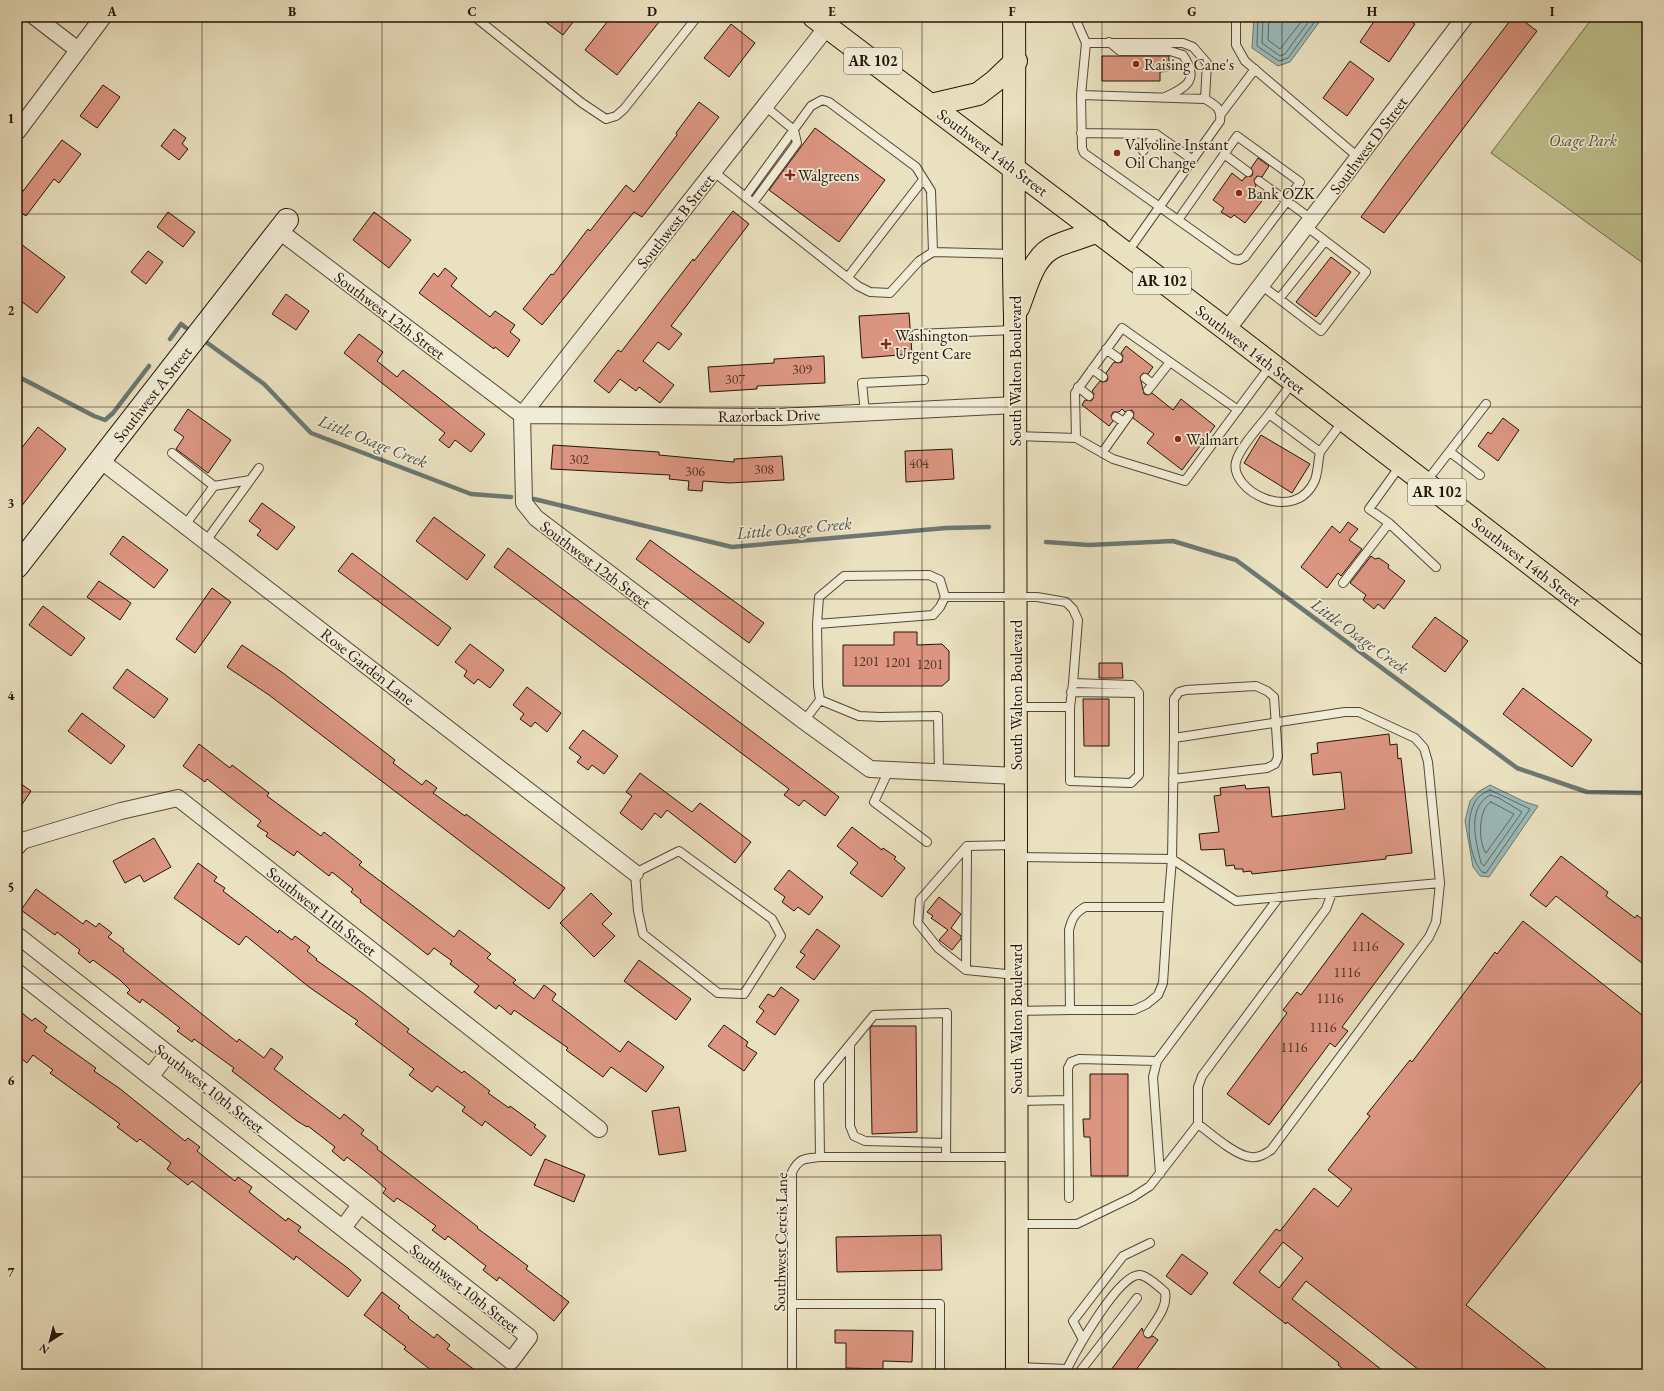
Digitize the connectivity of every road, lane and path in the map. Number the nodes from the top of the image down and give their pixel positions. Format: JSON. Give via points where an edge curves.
{"nodes":[{"id":1,"x":35,"y":17,"type":"edge"},
{"id":2,"x":103,"y":17,"type":"edge"},
{"id":3,"x":475,"y":17,"type":"edge"},
{"id":4,"x":697,"y":17,"type":"edge"},
{"id":5,"x":1236,"y":17,"type":"edge"},
{"id":6,"x":1465,"y":17,"type":"edge"},
{"id":7,"x":1014,"y":18,"type":"edge"},
{"id":8,"x":1075,"y":18,"type":"edge"},
{"id":9,"x":821,"y":22,"type":"edge"},
{"id":10,"x":1109,"y":42,"type":"junction"},
{"id":11,"x":1086,"y":43,"type":"junction"},
{"id":12,"x":78,"y":50,"type":"junction"},
{"id":13,"x":1016,"y":62,"type":"junction"},
{"id":14,"x":1255,"y":69,"type":"junction"},
{"id":15,"x":1081,"y":95,"type":"junction"},
{"id":16,"x":1162,"y":98,"type":"junction"},
{"id":17,"x":1205,"y":99,"type":"junction"},
{"id":18,"x":931,"y":105,"type":"junction"},
{"id":19,"x":766,"y":107,"type":"junction"},
{"id":20,"x":1221,"y":114,"type":"junction"},
{"id":21,"x":794,"y":130,"type":"junction"},
{"id":22,"x":17,"y":132,"type":"edge"},
{"id":23,"x":1081,"y":133,"type":"junction"},
{"id":24,"x":1156,"y":134,"type":"junction"},
{"id":25,"x":1143,"y":151,"type":"dead end"},
{"id":26,"x":1224,"y":154,"type":"junction"},
{"id":27,"x":1358,"y":157,"type":"junction"},
{"id":28,"x":1193,"y":160,"type":"junction"},
{"id":29,"x":1015,"y":169,"type":"junction"},
{"id":30,"x":714,"y":172,"type":"junction"},
{"id":31,"x":1248,"y":172,"type":"dead end"},
{"id":32,"x":923,"y":180,"type":"junction"},
{"id":33,"x":1259,"y":181,"type":"dead end"},
{"id":34,"x":745,"y":197,"type":"junction"},
{"id":35,"x":1287,"y":201,"type":"junction"},
{"id":36,"x":753,"y":203,"type":"junction"},
{"id":37,"x":1160,"y":207,"type":"junction"},
{"id":38,"x":1178,"y":220,"type":"junction"},
{"id":39,"x":1309,"y":223,"type":"junction"},
{"id":40,"x":282,"y":225,"type":"joint"},
{"id":41,"x":1098,"y":231,"type":"junction"},
{"id":42,"x":1325,"y":241,"type":"junction"},
{"id":43,"x":933,"y":252,"type":"junction"},
{"id":44,"x":1013,"y":254,"type":"junction"},
{"id":45,"x":1126,"y":254,"type":"junction"},
{"id":46,"x":848,"y":277,"type":"junction"},
{"id":47,"x":1261,"y":285,"type":"junction"},
{"id":48,"x":1279,"y":299,"type":"junction"},
{"id":49,"x":1015,"y":323,"type":"junction"},
{"id":50,"x":1227,"y":330,"type":"junction"},
{"id":51,"x":916,"y":334,"type":"dead end"},
{"id":52,"x":1106,"y":349,"type":"junction"},
{"id":53,"x":1118,"y":358,"type":"dead end"},
{"id":54,"x":1170,"y":362,"type":"junction"},
{"id":55,"x":1272,"y":364,"type":"junction"},
{"id":56,"x":1092,"y":369,"type":"junction"},
{"id":57,"x":1103,"y":377,"type":"dead end"},
{"id":58,"x":1145,"y":378,"type":"dead end"},
{"id":59,"x":924,"y":380,"type":"dead end"},
{"id":60,"x":1293,"y":381,"type":"junction"},
{"id":61,"x":1078,"y":388,"type":"junction"},
{"id":62,"x":1089,"y":396,"type":"dead end"},
{"id":63,"x":1486,"y":404,"type":"dead end"},
{"id":64,"x":1015,"y":405,"type":"junction"},
{"id":65,"x":1238,"y":410,"type":"junction"},
{"id":66,"x":864,"y":413,"type":"junction"},
{"id":67,"x":1269,"y":414,"type":"junction"},
{"id":68,"x":522,"y":415,"type":"junction"},
{"id":69,"x":1129,"y":415,"type":"dead end"},
{"id":70,"x":1116,"y":417,"type":"dead end"},
{"id":71,"x":1344,"y":420,"type":"junction"},
{"id":72,"x":1124,"y":422,"type":"junction"},
{"id":73,"x":1015,"y":436,"type":"junction"},
{"id":74,"x":1076,"y":438,"type":"junction"},
{"id":75,"x":1320,"y":452,"type":"junction"},
{"id":76,"x":1450,"y":452,"type":"junction"},
{"id":77,"x":172,"y":453,"type":"dead end"},
{"id":78,"x":1102,"y":453,"type":"junction"},
{"id":79,"x":100,"y":460,"type":"junction"},
{"id":80,"x":1401,"y":464,"type":"junction"},
{"id":81,"x":259,"y":468,"type":"dead end"},
{"id":82,"x":1480,"y":475,"type":"dead end"},
{"id":83,"x":250,"y":480,"type":"junction"},
{"id":84,"x":1425,"y":483,"type":"junction"},
{"id":85,"x":214,"y":486,"type":"junction"},
{"id":86,"x":1389,"y":523,"type":"junction"},
{"id":87,"x":185,"y":525,"type":"junction"},
{"id":88,"x":206,"y":541,"type":"junction"},
{"id":89,"x":17,"y":567,"type":"edge"},
{"id":90,"x":1436,"y":567,"type":"dead end"},
{"id":91,"x":1343,"y":583,"type":"dead end"},
{"id":92,"x":945,"y":597,"type":"junction"},
{"id":93,"x":1016,"y":597,"type":"junction"},
{"id":94,"x":817,"y":624,"type":"junction"},
{"id":95,"x":1647,"y":654,"type":"edge"},
{"id":96,"x":1073,"y":683,"type":"junction"},
{"id":97,"x":1071,"y":692,"type":"junction"},
{"id":98,"x":1139,"y":694,"type":"junction"},
{"id":99,"x":820,"y":700,"type":"junction"},
{"id":100,"x":1016,"y":707,"type":"junction"},
{"id":101,"x":1070,"y":707,"type":"junction"},
{"id":102,"x":804,"y":721,"type":"junction"},
{"id":103,"x":1275,"y":723,"type":"junction"},
{"id":104,"x":1174,"y":738,"type":"junction"},
{"id":105,"x":888,"y":770,"type":"junction"},
{"id":106,"x":939,"y":772,"type":"junction"},
{"id":107,"x":1016,"y":776,"type":"junction"},
{"id":108,"x":1173,"y":779,"type":"junction"},
{"id":109,"x":927,"y":842,"type":"dead end"},
{"id":110,"x":967,"y":846,"type":"junction"},
{"id":111,"x":17,"y":847,"type":"edge"},
{"id":112,"x":1015,"y":851,"type":"junction"},
{"id":113,"x":1172,"y":859,"type":"junction"},
{"id":114,"x":635,"y":874,"type":"junction"},
{"id":115,"x":1440,"y":883,"type":"junction"},
{"id":116,"x":1332,"y":892,"type":"junction"},
{"id":117,"x":1279,"y":897,"type":"junction"},
{"id":118,"x":1168,"y":907,"type":"junction"},
{"id":119,"x":17,"y":935,"type":"edge"},
{"id":120,"x":966,"y":970,"type":"junction"},
{"id":121,"x":17,"y":972,"type":"edge"},
{"id":122,"x":1016,"y":975,"type":"junction"},
{"id":123,"x":1070,"y":1010,"type":"junction"},
{"id":124,"x":1016,"y":1011,"type":"junction"},
{"id":125,"x":850,"y":1045,"type":"junction"},
{"id":126,"x":168,"y":1054,"type":"junction"},
{"id":127,"x":1157,"y":1061,"type":"junction"},
{"id":128,"x":150,"y":1077,"type":"junction"},
{"id":129,"x":1068,"y":1100,"type":"junction"},
{"id":130,"x":1016,"y":1101,"type":"junction"},
{"id":131,"x":1198,"y":1124,"type":"junction"},
{"id":132,"x":599,"y":1128,"type":"dead end"},
{"id":133,"x":946,"y":1143,"type":"junction"},
{"id":134,"x":820,"y":1157,"type":"junction"},
{"id":135,"x":946,"y":1157,"type":"junction"},
{"id":136,"x":1016,"y":1157,"type":"junction"},
{"id":137,"x":1160,"y":1174,"type":"junction"},
{"id":138,"x":1069,"y":1198,"type":"dead end"},
{"id":139,"x":360,"y":1205,"type":"junction"},
{"id":140,"x":1016,"y":1224,"type":"junction"},
{"id":141,"x":343,"y":1228,"type":"junction"},
{"id":142,"x":1150,"y":1243,"type":"dead end"},
{"id":143,"x":1137,"y":1298,"type":"dead end"},
{"id":144,"x":793,"y":1304,"type":"junction"},
{"id":145,"x":1148,"y":1333,"type":"dead end"},
{"id":146,"x":1082,"y":1338,"type":"junction"},
{"id":147,"x":1017,"y":1370,"type":"edge"},
{"id":148,"x":1067,"y":1372,"type":"edge"},
{"id":149,"x":792,"y":1374,"type":"edge"},
{"id":150,"x":940,"y":1374,"type":"edge"},
{"id":151,"x":1078,"y":1374,"type":"edge"}],
"edges":[{"from":1,"to":12,"type":"street"},
{"from":2,"to":12,"type":"street"},
{"from":3,"to":4,"type":"lane","via":[[582,103],[606,119],[616,116],[624,109]]},
{"from":5,"to":14,"type":"lane","via":[[1236,44],[1241,56]]},
{"from":6,"to":27,"type":"street","name":"Southwest D Street"},
{"from":7,"to":8,"type":"lane"},
{"from":7,"to":13,"type":"main road","name":"South Walton Boulevard"},
{"from":8,"to":11,"type":"lane"},
{"from":9,"to":18,"type":"main road","name":"Southwest 14th Street","number":"AR 102"},
{"from":9,"to":19,"type":"street","name":"Southwest B Street"},
{"from":10,"to":11,"type":"lane"},
{"from":10,"to":16,"type":"lane","via":[[1120,51],[1170,51],[1183,55],[1191,69],[1189,82],[1183,88]]},
{"from":10,"to":17,"type":"lane","via":[[1183,43],[1193,47],[1207,63]]},
{"from":11,"to":15,"type":"lane"},
{"from":12,"to":22,"type":"street"},
{"from":13,"to":18,"type":"main road","via":[[978,94]]},
{"from":13,"to":29,"type":"main road","name":"South Walton Boulevard"},
{"from":14,"to":20,"type":"lane"},
{"from":14,"to":27,"type":"lane"},
{"from":15,"to":16,"type":"lane"},
{"from":15,"to":23,"type":"lane"},
{"from":16,"to":17,"type":"lane"},
{"from":17,"to":20,"type":"lane","via":[[1219,108]]},
{"from":18,"to":29,"type":"main road","name":"Southwest 14th Street","number":"AR 102"},
{"from":19,"to":21,"type":"lane"},
{"from":19,"to":30,"type":"street","name":"Southwest B Street"},
{"from":20,"to":28,"type":"lane","via":[[1220,121]]},
{"from":21,"to":32,"type":"lane","via":[[816,102],[829,102],[916,167]]},
{"from":21,"to":34,"type":"lane"},
{"from":21,"to":36,"type":"lane","via":[[797,143]]},
{"from":23,"to":24,"type":"lane"},
{"from":23,"to":37,"type":"lane","via":[[1084,152],[1125,177]]},
{"from":24,"to":25,"type":"lane"},
{"from":24,"to":28,"type":"lane"},
{"from":26,"to":31,"type":"lane"},
{"from":26,"to":35,"type":"lane","via":[[1237,136],[1300,182]]},
{"from":26,"to":38,"type":"lane"},
{"from":27,"to":39,"type":"street","name":"Southwest D Street"},
{"from":28,"to":37,"type":"lane"},
{"from":29,"to":41,"type":"main road","name":"Southwest 14th Street","number":"AR 102"},
{"from":29,"to":44,"type":"main road","name":"South Walton Boulevard"},
{"from":30,"to":34,"type":"lane"},
{"from":30,"to":68,"type":"street","name":"Southwest B Street"},
{"from":32,"to":43,"type":"lane","via":[[931,191]]},
{"from":32,"to":46,"type":"lane"},
{"from":33,"to":35,"type":"lane"},
{"from":34,"to":36,"type":"lane"},
{"from":35,"to":38,"type":"lane","via":[[1245,257],[1240,260],[1233,259]]},
{"from":35,"to":39,"type":"lane"},
{"from":36,"to":46,"type":"lane"},
{"from":37,"to":38,"type":"lane"},
{"from":37,"to":45,"type":"lane"},
{"from":39,"to":42,"type":"lane"},
{"from":39,"to":47,"type":"street","name":"Southwest D Street"},
{"from":40,"to":68,"type":"street","name":"Southwest 12th Street"},
{"from":40,"to":79,"type":"street","name":"Southwest A Street"},
{"from":41,"to":45,"type":"main road","name":"Southwest 14th Street","number":"AR 102"},
{"from":41,"to":49,"type":"main road","via":[[1056,246],[1043,255],[1033,268]]},
{"from":42,"to":48,"type":"lane"},
{"from":42,"to":48,"type":"lane","via":[[1366,272],[1321,331]]},
{"from":43,"to":44,"type":"lane"},
{"from":43,"to":46,"type":"lane","via":[[919,261],[890,293],[870,292]]},
{"from":44,"to":49,"type":"main road","name":"South Walton Boulevard"},
{"from":45,"to":50,"type":"main road","name":"Southwest 14th Street","number":"AR 102"},
{"from":47,"to":48,"type":"lane"},
{"from":47,"to":50,"type":"street","name":"Southwest D Street"},
{"from":49,"to":51,"type":"lane"},
{"from":49,"to":64,"type":"main road","name":"South Walton Boulevard"},
{"from":50,"to":55,"type":"main road","name":"Southwest 14th Street","number":"AR 102"},
{"from":52,"to":53,"type":"lane"},
{"from":52,"to":54,"type":"lane","via":[[1122,328]]},
{"from":52,"to":56,"type":"lane"},
{"from":54,"to":58,"type":"lane","via":[[1151,387]]},
{"from":54,"to":65,"type":"lane"},
{"from":55,"to":60,"type":"main road","name":"Southwest 14th Street","number":"AR 102"},
{"from":55,"to":65,"type":"lane"},
{"from":56,"to":57,"type":"lane"},
{"from":56,"to":61,"type":"lane"},
{"from":59,"to":66,"type":"lane","via":[[862,383]]},
{"from":60,"to":67,"type":"lane"},
{"from":60,"to":71,"type":"main road","name":"Southwest 14th Street","number":"AR 102"},
{"from":61,"to":62,"type":"lane"},
{"from":61,"to":74,"type":"lane","via":[[1075,393]]},
{"from":63,"to":76,"type":"lane"},
{"from":64,"to":66,"type":"street","name":"Razorback Drive"},
{"from":64,"to":73,"type":"main road","name":"South Walton Boulevard"},
{"from":65,"to":78,"type":"lane","via":[[1185,481],[1113,459]]},
{"from":66,"to":68,"type":"street","name":"Razorback Drive","via":[[778,417]]},
{"from":67,"to":75,"type":"lane"},
{"from":67,"to":75,"type":"lane","via":[[1236,462],[1238,477],[1246,488],[1273,501],[1293,502],[1301,498],[1315,480]]},
{"from":68,"to":102,"type":"street","name":"Southwest 12th Street","via":[[524,503],[536,518]]},
{"from":69,"to":72,"type":"lane"},
{"from":70,"to":72,"type":"lane"},
{"from":71,"to":75,"type":"lane"},
{"from":71,"to":80,"type":"main road","name":"Southwest 14th Street","number":"AR 102"},
{"from":72,"to":78,"type":"lane"},
{"from":73,"to":74,"type":"lane"},
{"from":73,"to":93,"type":"main road","name":"South Walton Boulevard"},
{"from":74,"to":78,"type":"lane"},
{"from":76,"to":82,"type":"lane"},
{"from":76,"to":84,"type":"lane"},
{"from":77,"to":85,"type":"lane"},
{"from":79,"to":87,"type":"street","name":"Rose Garden Lane"},
{"from":79,"to":89,"type":"street","name":"Southwest A Street"},
{"from":80,"to":84,"type":"main road","name":"Southwest 14th Street","number":"AR 102"},
{"from":80,"to":86,"type":"lane","via":[[1369,509]]},
{"from":81,"to":83,"type":"lane"},
{"from":83,"to":85,"type":"lane"},
{"from":83,"to":88,"type":"lane"},
{"from":84,"to":95,"type":"main road","name":"Southwest 14th Street","number":"AR 102"},
{"from":85,"to":87,"type":"lane"},
{"from":86,"to":90,"type":"lane"},
{"from":86,"to":91,"type":"lane"},
{"from":87,"to":88,"type":"street","name":"Rose Garden Lane"},
{"from":88,"to":114,"type":"street","name":"Rose Garden Lane"},
{"from":92,"to":93,"type":"lane"},
{"from":92,"to":94,"type":"lane","via":[[933,615]]},
{"from":92,"to":94,"type":"lane","via":[[940,580],[930,575],[844,576],[819,597]]},
{"from":93,"to":96,"type":"lane","via":[[1037,597],[1066,602],[1073,610],[1078,620]]},
{"from":93,"to":100,"type":"main road","name":"South Walton Boulevard"},
{"from":94,"to":99,"type":"lane"},
{"from":96,"to":97,"type":"lane"},
{"from":96,"to":98,"type":"lane","via":[[1132,684]]},
{"from":97,"to":98,"type":"lane"},
{"from":97,"to":101,"type":"lane"},
{"from":98,"to":101,"type":"lane","via":[[1139,775],[1131,783],[1070,781]]},
{"from":99,"to":102,"type":"lane"},
{"from":99,"to":106,"type":"lane","via":[[859,716],[938,716]]},
{"from":100,"to":101,"type":"lane"},
{"from":100,"to":107,"type":"main road","name":"South Walton Boulevard"},
{"from":102,"to":105,"type":"street","name":"Southwest 12th Street","via":[[870,769]]},
{"from":103,"to":104,"type":"lane"},
{"from":103,"to":104,"type":"lane","via":[[1274,697],[1256,686],[1186,690],[1179,692],[1174,699]]},
{"from":103,"to":108,"type":"lane","via":[[1278,757],[1275,764],[1267,768]]},
{"from":103,"to":115,"type":"lane","via":[[1359,712],[1415,738],[1424,748],[1428,762]]},
{"from":104,"to":108,"type":"lane"},
{"from":105,"to":106,"type":"street","name":"Southwest 12th Street"},
{"from":105,"to":109,"type":"lane","via":[[874,802]]},
{"from":106,"to":107,"type":"street","name":"Southwest 12th Street"},
{"from":107,"to":112,"type":"main road","name":"South Walton Boulevard"},
{"from":108,"to":113,"type":"lane"},
{"from":110,"to":112,"type":"lane"},
{"from":110,"to":120,"type":"lane"},
{"from":110,"to":120,"type":"lane","via":[[920,900],[918,923],[938,948]]},
{"from":111,"to":132,"type":"street","name":"Southwest 11th Street","via":[[22,840],[121,811],[178,798]]},
{"from":112,"to":113,"type":"lane"},
{"from":112,"to":122,"type":"main road","name":"South Walton Boulevard"},
{"from":113,"to":117,"type":"lane","via":[[1236,901]]},
{"from":113,"to":118,"type":"lane"},
{"from":114,"to":114,"type":"lane","via":[[643,934],[718,993],[744,994],[781,936],[772,919],[679,851]]},
{"from":115,"to":116,"type":"lane"},
{"from":115,"to":131,"type":"lane","via":[[1436,922],[1429,937],[1271,1150],[1252,1158],[1243,1156]]},
{"from":116,"to":117,"type":"lane"},
{"from":116,"to":131,"type":"lane","via":[[1326,909],[1202,1076],[1198,1087]]},
{"from":117,"to":127,"type":"lane"},
{"from":118,"to":123,"type":"lane","via":[[1163,983],[1158,995],[1134,1010]]},
{"from":118,"to":123,"type":"lane","via":[[1085,907],[1077,911],[1069,930]]},
{"from":119,"to":126,"type":"street","name":"Southwest 10th Street"},
{"from":120,"to":122,"type":"lane"},
{"from":121,"to":128,"type":"street","name":"Southwest 10th Street"},
{"from":122,"to":124,"type":"main road","name":"South Walton Boulevard"},
{"from":123,"to":124,"type":"lane"},
{"from":124,"to":130,"type":"main road","name":"South Walton Boulevard"},
{"from":125,"to":133,"type":"lane","via":[[850,1126],[854,1136],[865,1141]]},
{"from":125,"to":133,"type":"lane","via":[[874,1015],[947,1013]]},
{"from":125,"to":134,"type":"lane","via":[[819,1082]]},
{"from":126,"to":128,"type":"street"},
{"from":126,"to":139,"type":"street","name":"Southwest 10th Street"},
{"from":127,"to":129,"type":"lane","via":[[1079,1059],[1071,1062],[1068,1068]]},
{"from":127,"to":137,"type":"lane","via":[[1153,1077]]},
{"from":128,"to":141,"type":"street","name":"Southwest 10th Street"},
{"from":129,"to":130,"type":"lane"},
{"from":129,"to":138,"type":"lane"},
{"from":130,"to":136,"type":"main road","name":"South Walton Boulevard"},
{"from":131,"to":137,"type":"lane"},
{"from":133,"to":135,"type":"lane"},
{"from":134,"to":135,"type":"lane","name":"Southwest Cercis Lane"},
{"from":134,"to":144,"type":"lane","name":"Southwest Cercis Lane","via":[[803,1159],[796,1164],[792,1172]]},
{"from":135,"to":136,"type":"lane","name":"Southwest Cercis Lane"},
{"from":136,"to":140,"type":"main road","name":"South Walton Boulevard"},
{"from":137,"to":140,"type":"lane","via":[[1150,1186],[1133,1197],[1077,1224]]},
{"from":139,"to":141,"type":"street"},
{"from":139,"to":141,"type":"street","name":"Southwest 10th Street","via":[[529,1337],[511,1360]]},
{"from":140,"to":147,"type":"main road","name":"South Walton Boulevard"},
{"from":142,"to":146,"type":"lane","via":[[1123,1256],[1073,1321]]},
{"from":143,"to":151,"type":"lane"},
{"from":144,"to":149,"type":"lane","name":"Southwest Cercis Lane"},
{"from":144,"to":150,"type":"lane","via":[[940,1304]]},
{"from":145,"to":146,"type":"lane","via":[[1160,1316],[1166,1300],[1165,1292],[1141,1275],[1132,1276],[1121,1285]]},
{"from":146,"to":148,"type":"lane"},
{"from":147,"to":148,"type":"lane"}]}
